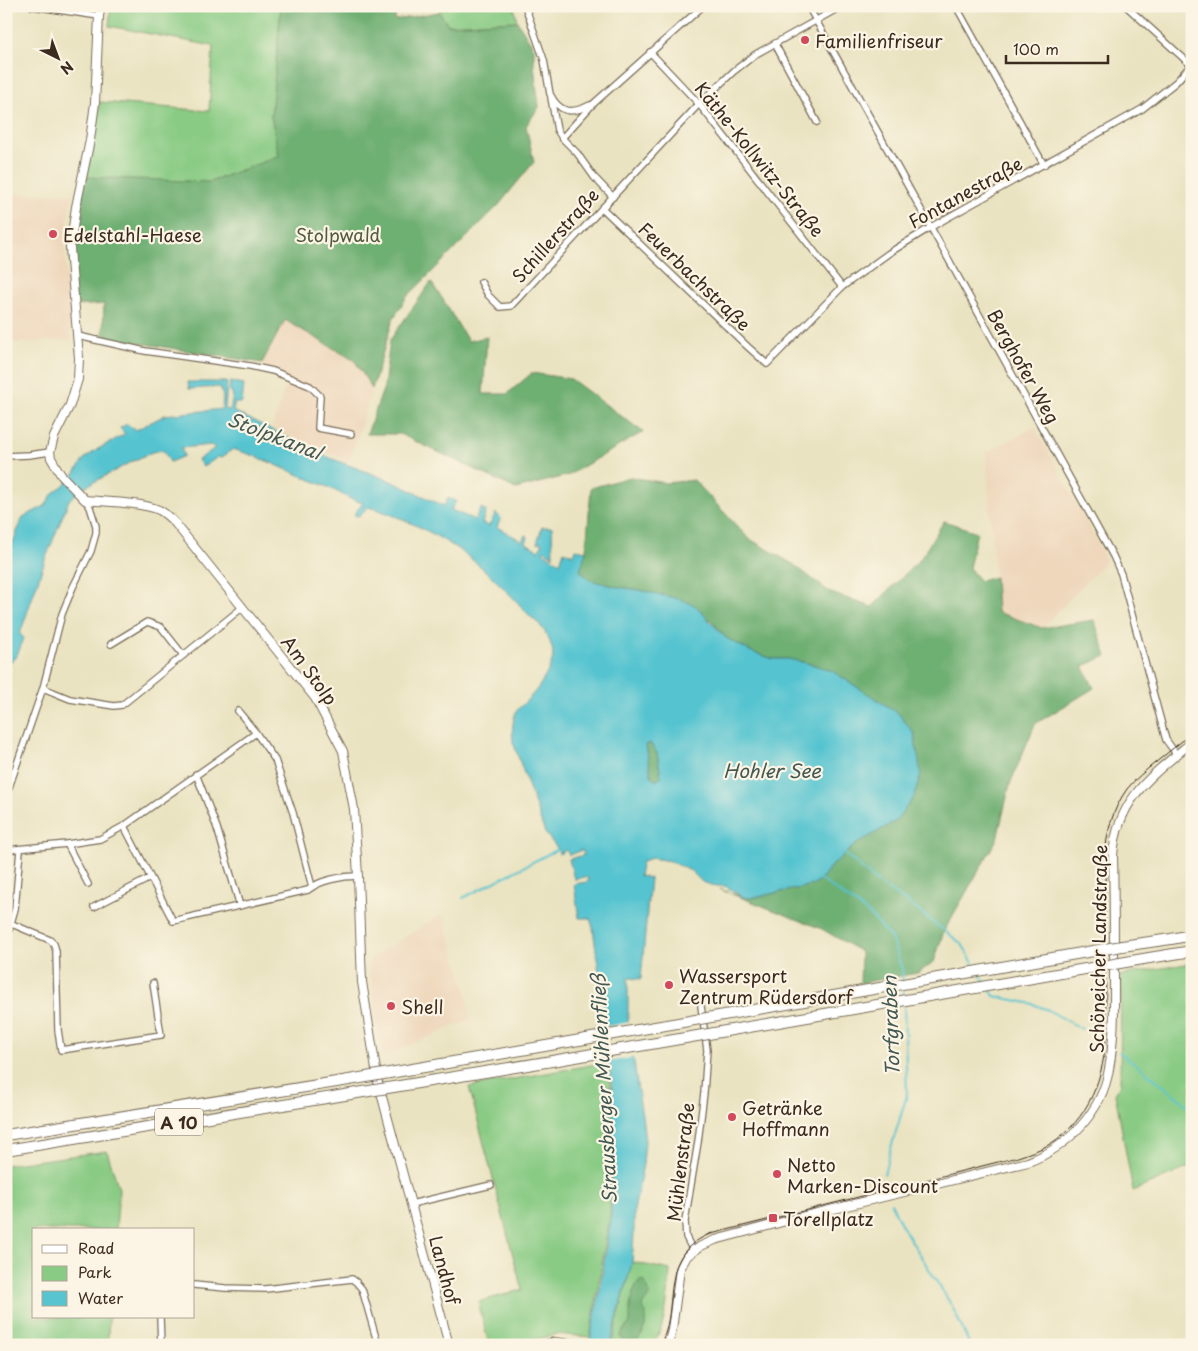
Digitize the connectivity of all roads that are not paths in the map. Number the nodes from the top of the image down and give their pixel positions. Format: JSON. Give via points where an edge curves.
{"nodes":[{"id":1,"x":32,"y":6,"type":"edge"},
{"id":2,"x":101,"y":6,"type":"edge"},
{"id":3,"x":703,"y":6,"type":"edge"},
{"id":4,"x":808,"y":6,"type":"edge"},
{"id":5,"x":842,"y":6,"type":"edge"},
{"id":6,"x":956,"y":6,"type":"edge"},
{"id":7,"x":1126,"y":6,"type":"edge"},
{"id":8,"x":525,"y":7,"type":"edge"},
{"id":9,"x":99,"y":16,"type":"junction"},
{"id":10,"x":817,"y":21,"type":"junction"},
{"id":11,"x":774,"y":44,"type":"junction"},
{"id":12,"x":650,"y":52,"type":"junction"},
{"id":13,"x":1191,"y":65,"type":"edge"},
{"id":14,"x":550,"y":94,"type":"junction"},
{"id":15,"x":700,"y":104,"type":"junction"},
{"id":16,"x":592,"y":105,"type":"junction"},
{"id":17,"x":817,"y":122,"type":"dead end"},
{"id":18,"x":562,"y":138,"type":"junction"},
{"id":19,"x":1044,"y":165,"type":"junction"},
{"id":20,"x":613,"y":197,"type":"junction"},
{"id":21,"x":602,"y":208,"type":"junction"},
{"id":22,"x":931,"y":227,"type":"junction"},
{"id":23,"x":481,"y":282,"type":"dead end"},
{"id":24,"x":842,"y":287,"type":"junction"},
{"id":25,"x":78,"y":336,"type":"junction"},
{"id":26,"x":768,"y":364,"type":"joint"},
{"id":27,"x":351,"y":434,"type":"dead end"},
{"id":28,"x":50,"y":452,"type":"junction"},
{"id":29,"x":6,"y":456,"type":"edge"},
{"id":30,"x":83,"y":498,"type":"junction"},
{"id":31,"x":243,"y":607,"type":"junction"},
{"id":32,"x":111,"y":644,"type":"dead end"},
{"id":33,"x":183,"y":656,"type":"junction"},
{"id":34,"x":42,"y":688,"type":"junction"},
{"id":35,"x":238,"y":711,"type":"dead end"},
{"id":36,"x":256,"y":733,"type":"junction"},
{"id":37,"x":1192,"y":742,"type":"edge"},
{"id":38,"x":1177,"y":755,"type":"junction"},
{"id":39,"x":6,"y":770,"type":"edge"},
{"id":40,"x":14,"y":772,"type":"junction"},
{"id":41,"x":196,"y":774,"type":"junction"},
{"id":42,"x":6,"y":796,"type":"edge"},
{"id":43,"x":124,"y":826,"type":"junction"},
{"id":44,"x":67,"y":844,"type":"junction"},
{"id":45,"x":6,"y":850,"type":"edge"},
{"id":46,"x":20,"y":850,"type":"junction"},
{"id":47,"x":358,"y":876,"type":"junction"},
{"id":48,"x":150,"y":878,"type":"junction"},
{"id":49,"x":88,"y":884,"type":"dead end"},
{"id":50,"x":312,"y":887,"type":"junction"},
{"id":51,"x":240,"y":906,"type":"junction"},
{"id":52,"x":94,"y":907,"type":"dead end"},
{"id":53,"x":12,"y":924,"type":"junction"},
{"id":54,"x":1192,"y":935,"type":"edge"},
{"id":55,"x":6,"y":940,"type":"edge"},
{"id":56,"x":1192,"y":951,"type":"edge"},
{"id":57,"x":153,"y":983,"type":"dead end"},
{"id":58,"x":701,"y":1006,"type":"dead end"},
{"id":59,"x":378,"y":1082,"type":"joint"},
{"id":60,"x":6,"y":1135,"type":"edge"},
{"id":61,"x":6,"y":1150,"type":"edge"},
{"id":62,"x":491,"y":1185,"type":"dead end"},
{"id":63,"x":411,"y":1204,"type":"junction"},
{"id":64,"x":693,"y":1251,"type":"junction"},
{"id":65,"x":195,"y":1285,"type":"edge"},
{"id":66,"x":160,"y":1318,"type":"edge"},
{"id":67,"x":577,"y":1344,"type":"edge"},
{"id":68,"x":161,"y":1345,"type":"edge"},
{"id":69,"x":378,"y":1345,"type":"edge"},
{"id":70,"x":449,"y":1345,"type":"edge"},
{"id":71,"x":543,"y":1345,"type":"edge"},
{"id":72,"x":668,"y":1345,"type":"edge"}],
"edges":[{"from":1,"to":9,"type":"street"},
{"from":2,"to":9,"type":"main road"},
{"from":3,"to":12,"type":"street"},
{"from":4,"to":10,"type":"street","name":"Berghofer Weg"},
{"from":5,"to":10,"type":"street"},
{"from":6,"to":19,"type":"street"},
{"from":7,"to":13,"type":"street"},
{"from":8,"to":14,"type":"street","via":[[544,60]]},
{"from":9,"to":25,"type":"main road","via":[[95,103],[70,248]]},
{"from":10,"to":11,"type":"street"},
{"from":10,"to":22,"type":"street","name":"Berghofer Weg"},
{"from":11,"to":15,"type":"street","via":[[734,71]]},
{"from":11,"to":17,"type":"street"},
{"from":12,"to":15,"type":"street","name":"Käthe-Kollwitz-Straße"},
{"from":12,"to":16,"type":"street"},
{"from":13,"to":19,"type":"street","name":"Fontanestraße","via":[[1176,82],[1142,109]]},
{"from":14,"to":16,"type":"street","via":[[560,108],[567,111]]},
{"from":14,"to":18,"type":"street"},
{"from":15,"to":20,"type":"street"},
{"from":15,"to":24,"type":"street","name":"Käthe-Kollwitz-Straße"},
{"from":16,"to":18,"type":"street"},
{"from":18,"to":20,"type":"street","name":"Schillerstraße"},
{"from":19,"to":22,"type":"street","name":"Fontanestraße"},
{"from":20,"to":21,"type":"street","name":"Schillerstraße"},
{"from":21,"to":23,"type":"street","name":"Schillerstraße","via":[[511,306],[500,307]]},
{"from":21,"to":26,"type":"street","name":"Feuerbachstraße"},
{"from":22,"to":24,"type":"street","name":"Fontanestraße"},
{"from":22,"to":38,"type":"street","name":"Berghofer Weg","via":[[1122,574],[1166,740]]},
{"from":24,"to":26,"type":"street","name":"Fontanestraße"},
{"from":25,"to":27,"type":"street","via":[[274,371],[310,386],[320,396],[318,428]]},
{"from":25,"to":28,"type":"main road","via":[[78,379]]},
{"from":28,"to":29,"type":"street"},
{"from":28,"to":30,"type":"main road","via":[[61,475]]},
{"from":30,"to":31,"type":"main road","name":"Am Stolp","via":[[138,505],[168,515]]},
{"from":30,"to":34,"type":"street","via":[[90,507],[96,533],[62,614]]},
{"from":31,"to":33,"type":"street"},
{"from":31,"to":47,"type":"main road","name":"Am Stolp","via":[[315,698],[342,751],[354,809]]},
{"from":32,"to":33,"type":"street","via":[[147,622],[161,627]]},
{"from":33,"to":34,"type":"street","via":[[122,705],[70,699]]},
{"from":34,"to":40,"type":"street"},
{"from":35,"to":36,"type":"street"},
{"from":36,"to":41,"type":"street"},
{"from":36,"to":50,"type":"street","via":[[275,760]]},
{"from":37,"to":38,"type":"main road","name":"Schöneicher Landstraße"},
{"from":38,"to":64,"type":"main road","name":"Schöneicher Landstraße","via":[[1136,792],[1116,834],[1113,856],[1112,1052],[1101,1093],[1077,1131],[1046,1155],[1028,1162],[714,1240]]},
{"from":39,"to":40,"type":"street"},
{"from":40,"to":42,"type":"street"},
{"from":41,"to":43,"type":"street"},
{"from":41,"to":51,"type":"street","via":[[217,828]]},
{"from":43,"to":44,"type":"street","via":[[100,839]]},
{"from":43,"to":48,"type":"street"},
{"from":44,"to":46,"type":"street"},
{"from":44,"to":49,"type":"street"},
{"from":45,"to":46,"type":"street"},
{"from":46,"to":53,"type":"street"},
{"from":47,"to":50,"type":"street"},
{"from":47,"to":59,"type":"main road","name":"Am Stolp","via":[[362,982]]},
{"from":48,"to":51,"type":"street","via":[[173,922]]},
{"from":48,"to":52,"type":"street"},
{"from":50,"to":51,"type":"street"},
{"from":53,"to":55,"type":"street"},
{"from":53,"to":57,"type":"street","via":[[54,944],[61,1050],[160,1035]]},
{"from":54,"to":60,"type":"highway","number":"A 10","bridge":true,"via":[[349,1080]]},
{"from":56,"to":61,"type":"highway","number":"A 10","bridge":true},
{"from":58,"to":64,"type":"street","name":"Mühlenstraße","via":[[707,1050],[704,1094],[685,1221],[686,1236]]},
{"from":59,"to":63,"type":"main road","name":"Landhof"},
{"from":62,"to":63,"type":"street"},
{"from":63,"to":70,"type":"main road","name":"Landhof"},
{"from":64,"to":72,"type":"main road","via":[[680,1269]]},
{"from":65,"to":69,"type":"street","via":[[248,1289],[352,1279],[362,1289]]},
{"from":66,"to":68,"type":"street"},
{"from":67,"to":71,"type":"main road","via":[[554,1342]]}]}
